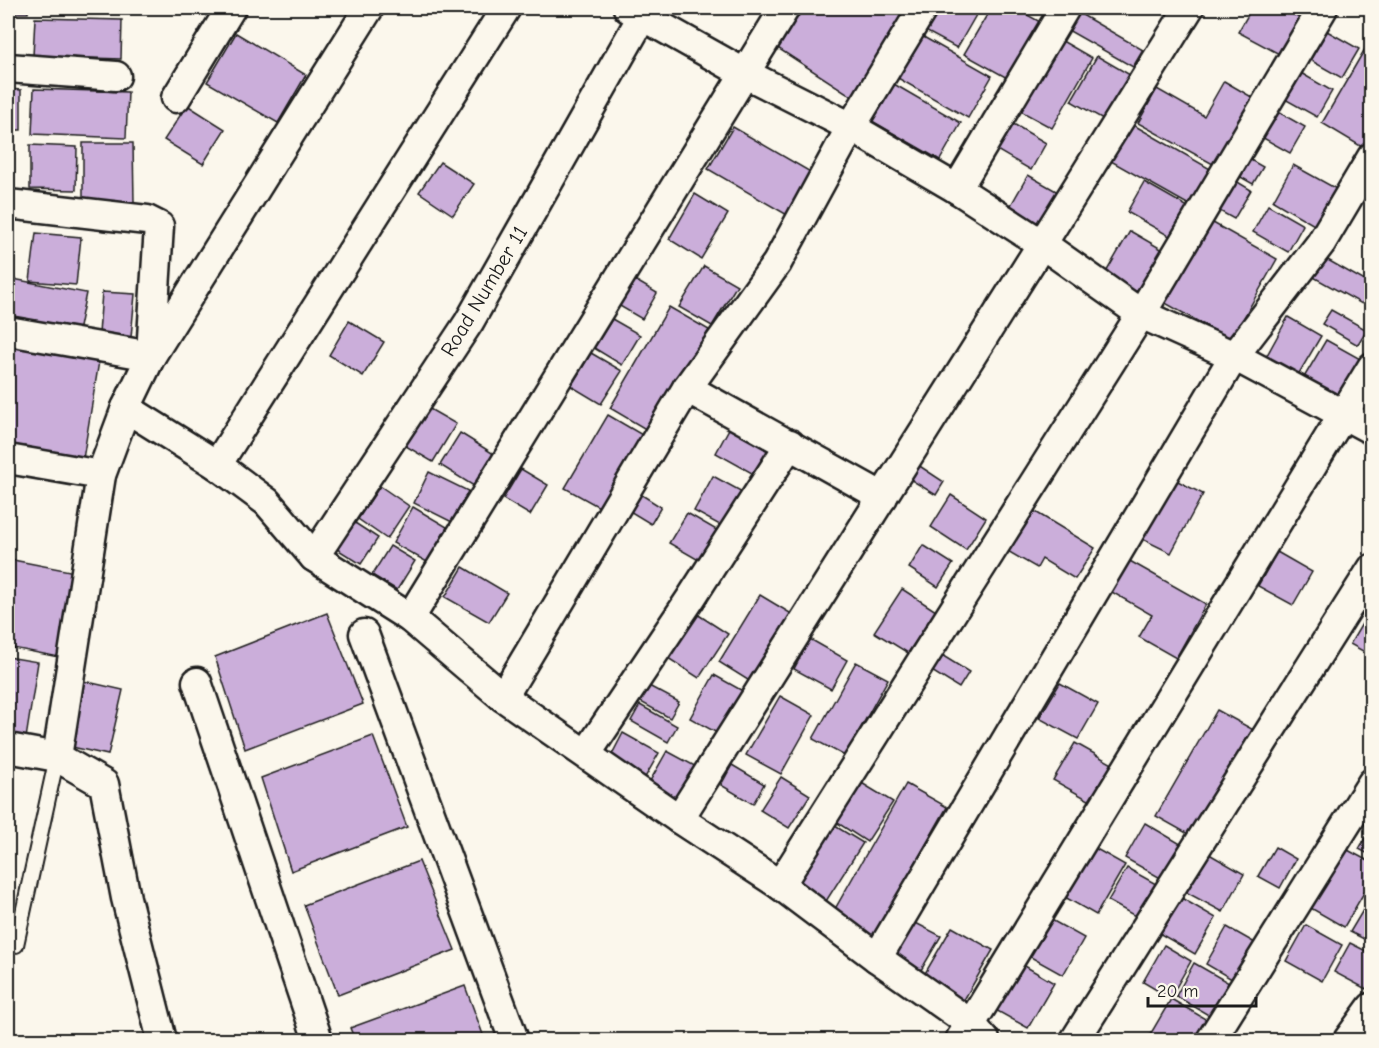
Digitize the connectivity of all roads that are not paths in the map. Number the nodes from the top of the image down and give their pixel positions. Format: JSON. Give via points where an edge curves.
{"nodes":[{"id":1,"x":231,"y":8,"type":"edge"},
{"id":2,"x":369,"y":8,"type":"edge"},
{"id":3,"x":506,"y":8,"type":"edge"},
{"id":4,"x":785,"y":8,"type":"edge"},
{"id":5,"x":922,"y":8,"type":"edge"},
{"id":6,"x":1065,"y":8,"type":"edge"},
{"id":7,"x":1189,"y":8,"type":"edge"},
{"id":8,"x":1323,"y":8,"type":"edge"},
{"id":9,"x":639,"y":10,"type":"edge"},
{"id":10,"x":8,"y":68,"type":"edge"},
{"id":11,"x":744,"y":73,"type":"junction"},
{"id":12,"x":116,"y":76,"type":"dead end"},
{"id":13,"x":176,"y":98,"type":"dead end"},
{"id":14,"x":851,"y":127,"type":"junction"},
{"id":15,"x":1371,"y":157,"type":"edge"},
{"id":16,"x":957,"y":189,"type":"junction"},
{"id":17,"x":8,"y":204,"type":"edge"},
{"id":18,"x":1042,"y":244,"type":"junction"},
{"id":19,"x":1141,"y":314,"type":"junction"},
{"id":20,"x":8,"y":331,"type":"edge"},
{"id":21,"x":151,"y":356,"type":"junction"},
{"id":22,"x":1234,"y":356,"type":"junction"},
{"id":23,"x":1371,"y":367,"type":"edge"},
{"id":24,"x":687,"y":388,"type":"junction"},
{"id":25,"x":126,"y":408,"type":"junction"},
{"id":26,"x":1343,"y":414,"type":"junction"},
{"id":27,"x":1371,"y":430,"type":"edge"},
{"id":28,"x":789,"y":444,"type":"junction"},
{"id":29,"x":8,"y":459,"type":"edge"},
{"id":30,"x":218,"y":465,"type":"junction"},
{"id":31,"x":101,"y":475,"type":"junction"},
{"id":32,"x":883,"y":497,"type":"junction"},
{"id":33,"x":314,"y":557,"type":"junction"},
{"id":34,"x":1371,"y":569,"type":"edge"},
{"id":35,"x":410,"y":618,"type":"junction"},
{"id":36,"x":364,"y":634,"type":"dead end"},
{"id":37,"x":197,"y":682,"type":"dead end"},
{"id":38,"x":503,"y":697,"type":"junction"},
{"id":39,"x":8,"y":748,"type":"edge"},
{"id":40,"x":587,"y":753,"type":"junction"},
{"id":41,"x":57,"y":757,"type":"junction"},
{"id":42,"x":1371,"y":783,"type":"edge"},
{"id":43,"x":679,"y":819,"type":"junction"},
{"id":44,"x":780,"y":885,"type":"junction"},
{"id":45,"x":16,"y":945,"type":"dead end"},
{"id":46,"x":877,"y":958,"type":"junction"},
{"id":47,"x":1371,"y":1007,"type":"edge"},
{"id":48,"x":971,"y":1034,"type":"edge"},
{"id":49,"x":162,"y":1041,"type":"edge"},
{"id":50,"x":318,"y":1041,"type":"edge"},
{"id":51,"x":514,"y":1041,"type":"edge"},
{"id":52,"x":1075,"y":1041,"type":"edge"},
{"id":53,"x":1211,"y":1041,"type":"edge"},
{"id":54,"x":1348,"y":1041,"type":"edge"}],
"edges":[{"from":1,"to":13,"type":"street"},
{"from":2,"to":21,"type":"street"},
{"from":3,"to":30,"type":"street"},
{"from":4,"to":11,"type":"street"},
{"from":5,"to":14,"type":"street"},
{"from":6,"to":16,"type":"street"},
{"from":7,"to":18,"type":"street"},
{"from":8,"to":19,"type":"street"},
{"from":9,"to":11,"type":"street"},
{"from":9,"to":33,"type":"street","name":"Road Number 11","via":[[469,322]]},
{"from":10,"to":12,"type":"street"},
{"from":11,"to":14,"type":"street"},
{"from":11,"to":35,"type":"street"},
{"from":14,"to":16,"type":"street"},
{"from":14,"to":24,"type":"street","via":[[777,263]]},
{"from":15,"to":22,"type":"street","via":[[1321,243]]},
{"from":16,"to":18,"type":"street"},
{"from":17,"to":21,"type":"street","via":[[147,220],[159,226]]},
{"from":18,"to":19,"type":"street"},
{"from":18,"to":32,"type":"street"},
{"from":19,"to":22,"type":"street"},
{"from":19,"to":44,"type":"street"},
{"from":20,"to":21,"type":"street"},
{"from":21,"to":25,"type":"street"},
{"from":22,"to":26,"type":"street"},
{"from":22,"to":46,"type":"street"},
{"from":23,"to":26,"type":"street"},
{"from":24,"to":28,"type":"street"},
{"from":24,"to":38,"type":"street"},
{"from":25,"to":30,"type":"street"},
{"from":25,"to":31,"type":"street"},
{"from":26,"to":27,"type":"street"},
{"from":26,"to":48,"type":"street"},
{"from":28,"to":32,"type":"street"},
{"from":28,"to":40,"type":"street"},
{"from":29,"to":31,"type":"street"},
{"from":30,"to":33,"type":"street","via":[[267,502]]},
{"from":31,"to":41,"type":"street"},
{"from":32,"to":43,"type":"street"},
{"from":33,"to":35,"type":"street"},
{"from":34,"to":52,"type":"street"},
{"from":35,"to":38,"type":"street"},
{"from":36,"to":51,"type":"street"},
{"from":37,"to":50,"type":"street"},
{"from":38,"to":40,"type":"street"},
{"from":39,"to":41,"type":"street"},
{"from":40,"to":43,"type":"street"},
{"from":41,"to":45,"type":"lane"},
{"from":41,"to":49,"type":"street","via":[[104,784],[126,898]]},
{"from":42,"to":53,"type":"street"},
{"from":43,"to":44,"type":"street"},
{"from":44,"to":46,"type":"street"},
{"from":46,"to":48,"type":"street"},
{"from":47,"to":54,"type":"street"}]}
